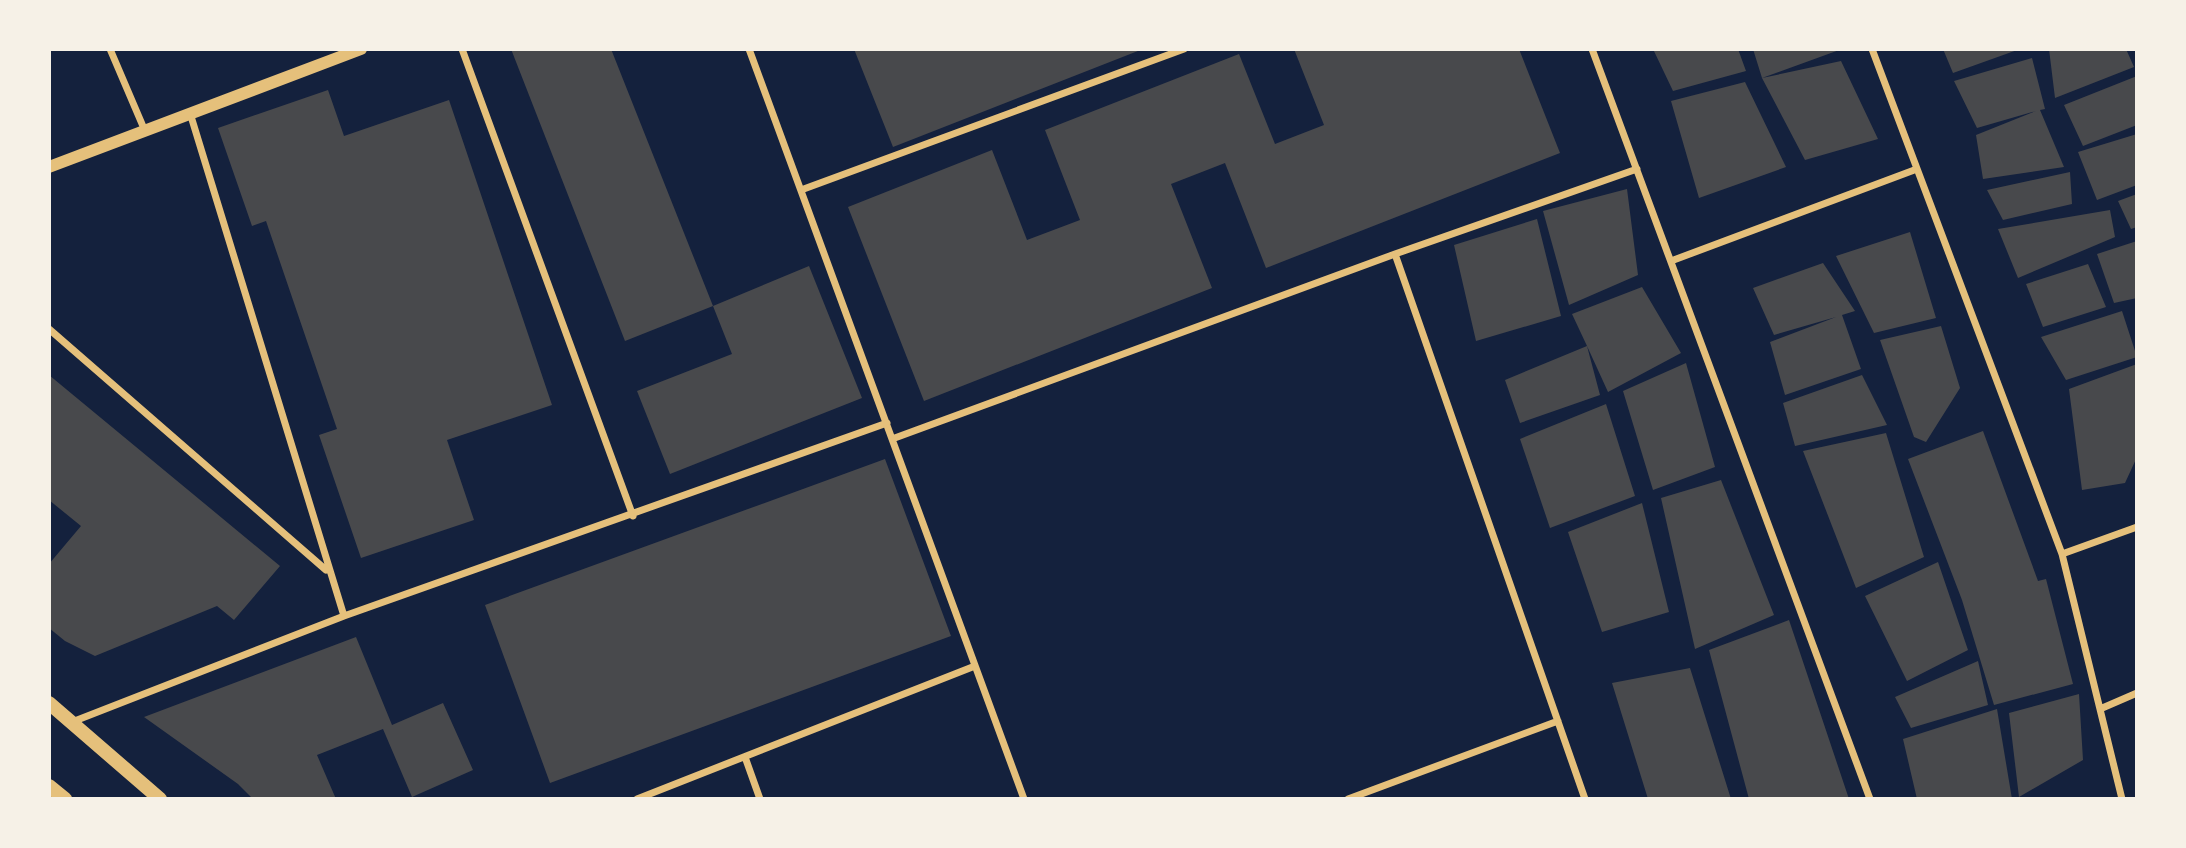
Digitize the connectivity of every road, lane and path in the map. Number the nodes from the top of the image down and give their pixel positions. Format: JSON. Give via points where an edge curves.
{"nodes":[{"id":1,"x":110,"y":49,"type":"edge"},
{"id":2,"x":361,"y":49,"type":"edge"},
{"id":3,"x":462,"y":49,"type":"edge"},
{"id":4,"x":749,"y":49,"type":"edge"},
{"id":5,"x":1184,"y":49,"type":"edge"},
{"id":6,"x":1592,"y":49,"type":"edge"},
{"id":7,"x":1871,"y":49,"type":"edge"},
{"id":8,"x":190,"y":113,"type":"junction"},
{"id":9,"x":145,"y":131,"type":"junction"},
{"id":10,"x":49,"y":167,"type":"edge"},
{"id":11,"x":1637,"y":169,"type":"junction"},
{"id":12,"x":1917,"y":169,"type":"junction"},
{"id":13,"x":801,"y":190,"type":"junction"},
{"id":14,"x":1395,"y":254,"type":"junction"},
{"id":15,"x":1671,"y":261,"type":"junction"},
{"id":16,"x":49,"y":329,"type":"edge"},
{"id":17,"x":887,"y":424,"type":"junction"},
{"id":18,"x":892,"y":439,"type":"junction"},
{"id":19,"x":633,"y":516,"type":"junction"},
{"id":20,"x":2137,"y":527,"type":"edge"},
{"id":21,"x":2062,"y":554,"type":"junction"},
{"id":22,"x":327,"y":571,"type":"junction"},
{"id":23,"x":344,"y":616,"type":"junction"},
{"id":24,"x":975,"y":666,"type":"junction"},
{"id":25,"x":2137,"y":693,"type":"edge"},
{"id":26,"x":49,"y":703,"type":"edge"},
{"id":27,"x":2100,"y":709,"type":"junction"},
{"id":28,"x":1558,"y":721,"type":"junction"},
{"id":29,"x":71,"y":722,"type":"junction"},
{"id":30,"x":746,"y":757,"type":"junction"},
{"id":31,"x":49,"y":786,"type":"edge"},
{"id":32,"x":65,"y":799,"type":"edge"},
{"id":33,"x":160,"y":799,"type":"edge"},
{"id":34,"x":637,"y":799,"type":"edge"},
{"id":35,"x":760,"y":799,"type":"edge"},
{"id":36,"x":1024,"y":799,"type":"edge"},
{"id":37,"x":1348,"y":799,"type":"edge"},
{"id":38,"x":1586,"y":799,"type":"edge"},
{"id":39,"x":1870,"y":799,"type":"edge"},
{"id":40,"x":2122,"y":799,"type":"edge"}],
"edges":[{"from":1,"to":9,"type":"street"},
{"from":2,"to":8,"type":"street"},
{"from":3,"to":19,"type":"street"},
{"from":4,"to":13,"type":"street"},
{"from":5,"to":13,"type":"street"},
{"from":6,"to":11,"type":"street"},
{"from":7,"to":12,"type":"street"},
{"from":8,"to":9,"type":"street"},
{"from":8,"to":22,"type":"street"},
{"from":9,"to":10,"type":"street"},
{"from":11,"to":14,"type":"street"},
{"from":11,"to":15,"type":"street"},
{"from":12,"to":15,"type":"street"},
{"from":12,"to":21,"type":"street"},
{"from":13,"to":17,"type":"street"},
{"from":14,"to":18,"type":"street"},
{"from":14,"to":28,"type":"street"},
{"from":15,"to":39,"type":"street"},
{"from":16,"to":22,"type":"street"},
{"from":17,"to":18,"type":"street"},
{"from":17,"to":19,"type":"street"},
{"from":18,"to":24,"type":"street"},
{"from":19,"to":23,"type":"street"},
{"from":20,"to":21,"type":"street"},
{"from":21,"to":27,"type":"street"},
{"from":22,"to":23,"type":"street"},
{"from":23,"to":29,"type":"street"},
{"from":24,"to":30,"type":"street"},
{"from":24,"to":36,"type":"street"},
{"from":25,"to":27,"type":"street"},
{"from":26,"to":29,"type":"main road"},
{"from":27,"to":40,"type":"street"},
{"from":28,"to":37,"type":"street"},
{"from":28,"to":38,"type":"street"},
{"from":29,"to":33,"type":"main road"},
{"from":30,"to":34,"type":"street"},
{"from":30,"to":35,"type":"street"},
{"from":31,"to":32,"type":"main road"}]}
